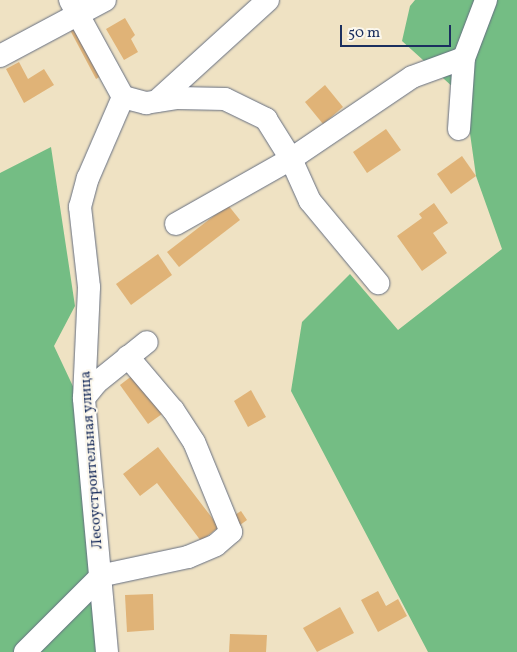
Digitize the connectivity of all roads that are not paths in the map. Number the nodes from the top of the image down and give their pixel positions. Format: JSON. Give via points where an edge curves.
{"nodes":[{"id":1,"x":105,"y":0,"type":"edge"},
{"id":2,"x":268,"y":0,"type":"edge"},
{"id":3,"x":486,"y":0,"type":"edge"},
{"id":4,"x":74,"y":8,"type":"edge"},
{"id":5,"x":0,"y":56,"type":"edge"},
{"id":6,"x":464,"y":58,"type":"junction"},
{"id":7,"x":123,"y":97,"type":"junction"},
{"id":8,"x":156,"y":101,"type":"junction"},
{"id":9,"x":459,"y":129,"type":"dead end"},
{"id":10,"x":292,"y":159,"type":"junction"},
{"id":11,"x":176,"y":224,"type":"dead end"},
{"id":12,"x":378,"y":283,"type":"dead end"},
{"id":13,"x":146,"y":342,"type":"dead end"},
{"id":14,"x":128,"y":357,"type":"junction"},
{"id":15,"x":84,"y":398,"type":"junction"},
{"id":16,"x":103,"y":575,"type":"junction"},
{"id":17,"x":25,"y":652,"type":"edge"},
{"id":18,"x":107,"y":652,"type":"edge"}],
"edges":[{"from":1,"to":4,"type":"street"},
{"from":2,"to":8,"type":"street"},
{"from":3,"to":6,"type":"street"},
{"from":4,"to":5,"type":"street"},
{"from":4,"to":7,"type":"street"},
{"from":6,"to":9,"type":"street"},
{"from":6,"to":10,"type":"street","via":[[412,77]]},
{"from":7,"to":8,"type":"street","via":[[146,103]]},
{"from":7,"to":15,"type":"street","name":"Лесоустроительная улица","via":[[88,178],[80,207],[89,287]]},
{"from":8,"to":10,"type":"street","via":[[225,99],[266,119]]},
{"from":10,"to":11,"type":"street"},
{"from":10,"to":12,"type":"street","via":[[310,201]]},
{"from":13,"to":14,"type":"street"},
{"from":14,"to":15,"type":"street","via":[[96,382]]},
{"from":14,"to":16,"type":"street","via":[[173,410],[194,442],[231,532],[216,545],[188,557]]},
{"from":15,"to":16,"type":"street","name":"Лесоустроительная улица"},
{"from":16,"to":17,"type":"street"},
{"from":16,"to":18,"type":"street","name":"Лесоустроительная улица"}]}
